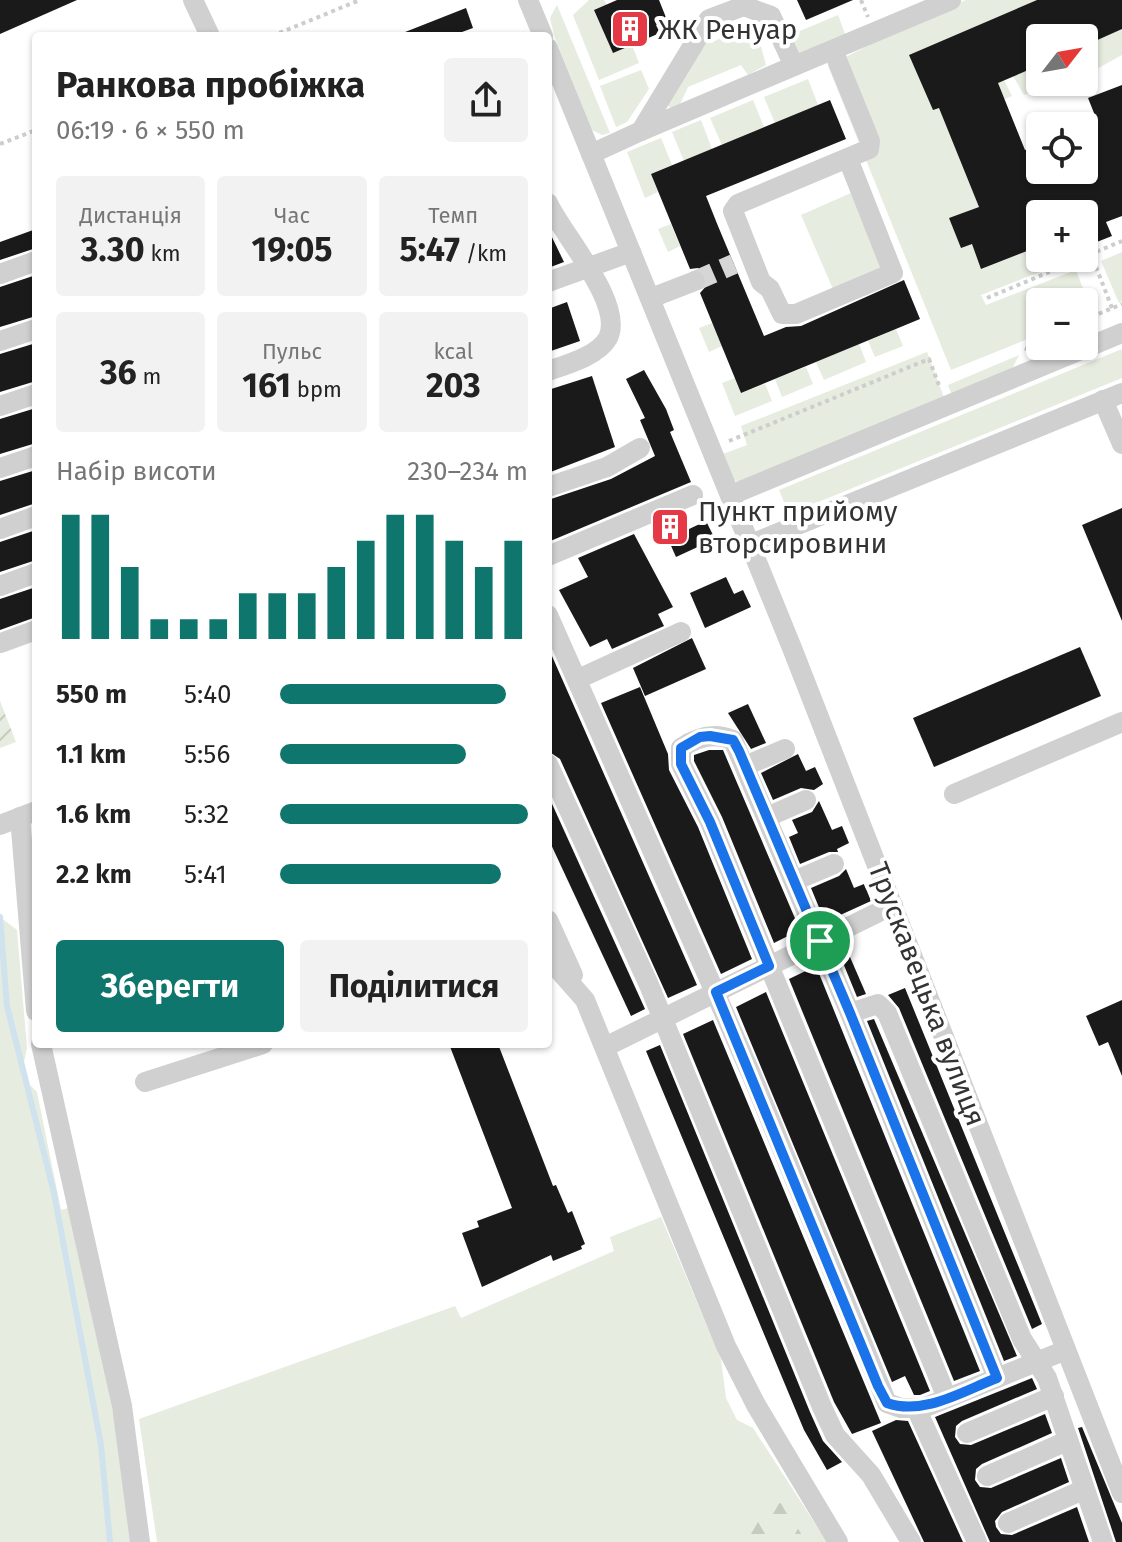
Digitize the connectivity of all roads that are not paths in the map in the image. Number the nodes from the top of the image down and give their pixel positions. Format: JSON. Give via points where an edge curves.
{"nodes":[{"id":1,"x":193,"y":0,"type":"edge"},
{"id":2,"x":951,"y":0,"type":"edge"},
{"id":3,"x":532,"y":2,"type":"edge"},
{"id":4,"x":208,"y":32,"type":"edge"},
{"id":5,"x":542,"y":32,"type":"edge"},
{"id":6,"x":833,"y":50,"type":"junction"},
{"id":7,"x":552,"y":58,"type":"edge"},
{"id":8,"x":794,"y":66,"type":"junction"},
{"id":9,"x":641,"y":131,"type":"junction"},
{"id":10,"x":591,"y":154,"type":"junction"},
{"id":11,"x":848,"y":159,"type":"junction"},
{"id":12,"x":552,"y":216,"type":"edge"},
{"id":13,"x":631,"y":252,"type":"junction"},
{"id":14,"x":32,"y":262,"type":"edge"},
{"id":15,"x":588,"y":268,"type":"junction"},
{"id":16,"x":0,"y":274,"type":"edge"},
{"id":17,"x":552,"y":281,"type":"edge"},
{"id":18,"x":695,"y":281,"type":"tunnel mouth"},
{"id":19,"x":651,"y":298,"type":"junction"},
{"id":20,"x":32,"y":330,"type":"edge"},
{"id":21,"x":1122,"y":333,"type":"edge"},
{"id":22,"x":0,"y":341,"type":"edge"},
{"id":23,"x":552,"y":370,"type":"edge"},
{"id":24,"x":32,"y":395,"type":"edge"},
{"id":25,"x":1113,"y":396,"type":"edge"},
{"id":26,"x":0,"y":406,"type":"edge"},
{"id":27,"x":1122,"y":444,"type":"edge"},
{"id":28,"x":640,"y":448,"type":"dead end"},
{"id":29,"x":32,"y":457,"type":"edge"},
{"id":30,"x":0,"y":468,"type":"edge"},
{"id":31,"x":552,"y":486,"type":"edge"},
{"id":32,"x":693,"y":495,"type":"dead end"},
{"id":33,"x":731,"y":495,"type":"junction"},
{"id":34,"x":32,"y":517,"type":"edge"},
{"id":35,"x":0,"y":529,"type":"edge"},
{"id":36,"x":751,"y":544,"type":"junction"},
{"id":37,"x":552,"y":554,"type":"edge"},
{"id":38,"x":32,"y":574,"type":"edge"},
{"id":39,"x":0,"y":586,"type":"edge"},
{"id":40,"x":552,"y":624,"type":"edge"},
{"id":41,"x":32,"y":631,"type":"edge"},
{"id":42,"x":681,"y":632,"type":"dead end"},
{"id":43,"x":1,"y":643,"type":"edge"},
{"id":44,"x":578,"y":679,"type":"junction"},
{"id":45,"x":1122,"y":722,"type":"edge"},
{"id":46,"x":785,"y":749,"type":"dead end"},
{"id":47,"x":745,"y":766,"type":"junction"},
{"id":48,"x":552,"y":773,"type":"edge"},
{"id":49,"x":954,"y":794,"type":"dead end"},
{"id":50,"x":806,"y":800,"type":"dead end"},
{"id":51,"x":28,"y":814,"type":"edge"},
{"id":52,"x":767,"y":817,"type":"junction"},
{"id":53,"x":0,"y":825,"type":"edge"},
{"id":54,"x":834,"y":864,"type":"dead end"},
{"id":55,"x":794,"y":881,"type":"junction"},
{"id":56,"x":893,"y":905,"type":"junction"},
{"id":57,"x":32,"y":912,"type":"edge"},
{"id":58,"x":552,"y":929,"type":"edge"},
{"id":59,"x":820,"y":941,"type":"junction"},
{"id":60,"x":552,"y":963,"type":"edge"},
{"id":61,"x":769,"y":966,"type":"junction"},
{"id":62,"x":716,"y":992,"type":"junction"},
{"id":63,"x":585,"y":1000,"type":"junction"},
{"id":64,"x":850,"y":1013,"type":"junction"},
{"id":65,"x":662,"y":1018,"type":"junction"},
{"id":66,"x":605,"y":1047,"type":"junction"},
{"id":67,"x":42,"y":1048,"type":"edge"},
{"id":68,"x":251,"y":1048,"type":"edge"},
{"id":69,"x":145,"y":1082,"type":"dead end"},
{"id":70,"x":1066,"y":1350,"type":"junction"},
{"id":71,"x":1037,"y":1362,"type":"junction"},
{"id":72,"x":997,"y":1378,"type":"junction"},
{"id":73,"x":1054,"y":1396,"type":"junction"},
{"id":74,"x":947,"y":1398,"type":"junction"},
{"id":75,"x":916,"y":1408,"type":"junction"},
{"id":76,"x":967,"y":1433,"type":"dead end"},
{"id":77,"x":1067,"y":1441,"type":"junction"},
{"id":78,"x":987,"y":1476,"type":"dead end"},
{"id":79,"x":1083,"y":1490,"type":"junction"},
{"id":80,"x":1122,"y":1493,"type":"edge"},
{"id":81,"x":1008,"y":1523,"type":"dead end"},
{"id":82,"x":140,"y":1542,"type":"edge"},
{"id":83,"x":838,"y":1542,"type":"edge"},
{"id":84,"x":911,"y":1542,"type":"edge"},
{"id":85,"x":977,"y":1542,"type":"edge"},
{"id":86,"x":1103,"y":1542,"type":"edge"}],
"edges":[{"from":1,"to":4,"type":"street"},
{"from":2,"to":6,"type":"street"},
{"from":3,"to":5,"type":"street"},
{"from":6,"to":8,"type":"street"},
{"from":6,"to":11,"type":"street","via":[[871,145]]},
{"from":7,"to":10,"type":"street","name":"Трускавецька вулиця"},
{"from":8,"to":9,"type":"street"},
{"from":8,"to":9,"type":"street","via":[[771,16],[744,6],[709,19]]},
{"from":9,"to":10,"type":"street"},
{"from":10,"to":13,"type":"street","name":"Трускавецька вулиця"},
{"from":11,"to":11,"type":"street","via":[[734,207],[742,261],[770,289],[782,314],[796,314],[893,273]]},
{"from":12,"to":15,"type":"street"},
{"from":13,"to":15,"type":"street"},
{"from":13,"to":19,"type":"street","name":"Трускавецька вулиця"},
{"from":14,"to":16,"type":"street"},
{"from":15,"to":17,"type":"street"},
{"from":15,"to":23,"type":"street","via":[[609,310],[607,339]]},
{"from":18,"to":19,"type":"street"},
{"from":19,"to":33,"type":"street","name":"Трускавецька вулиця"},
{"from":20,"to":22,"type":"street"},
{"from":21,"to":33,"type":"street"},
{"from":24,"to":26,"type":"street"},
{"from":25,"to":27,"type":"street"},
{"from":25,"to":36,"type":"street"},
{"from":28,"to":31,"type":"street","via":[[607,467]]},
{"from":29,"to":30,"type":"street"},
{"from":32,"to":37,"type":"street"},
{"from":33,"to":36,"type":"street","name":"Трускавецька вулиця"},
{"from":34,"to":35,"type":"street"},
{"from":36,"to":56,"type":"street","name":"Трускавецька вулиця"},
{"from":38,"to":39,"type":"street"},
{"from":40,"to":44,"type":"street"},
{"from":41,"to":43,"type":"street"},
{"from":42,"to":44,"type":"street"},
{"from":44,"to":62,"type":"street"},
{"from":45,"to":49,"type":"street"},
{"from":46,"to":47,"type":"street"},
{"from":47,"to":52,"type":"street"},
{"from":47,"to":61,"type":"street","via":[[733,740],[723,736],[700,737],[681,748],[679,755]]},
{"from":48,"to":65,"type":"street"},
{"from":50,"to":52,"type":"street"},
{"from":51,"to":53,"type":"street"},
{"from":51,"to":57,"type":"street"},
{"from":52,"to":55,"type":"street"},
{"from":54,"to":55,"type":"street"},
{"from":55,"to":59,"type":"street"},
{"from":56,"to":59,"type":"street"},
{"from":56,"to":70,"type":"street","name":"Трускавецька вулиця"},
{"from":58,"to":63,"type":"street"},
{"from":59,"to":61,"type":"street"},
{"from":59,"to":64,"type":"street"},
{"from":60,"to":63,"type":"street"},
{"from":61,"to":62,"type":"street"},
{"from":61,"to":74,"type":"street"},
{"from":62,"to":65,"type":"street"},
{"from":62,"to":75,"type":"street","via":[[878,1386],[887,1403]]},
{"from":63,"to":66,"type":"street"},
{"from":64,"to":71,"type":"street","via":[[878,1004],[887,1013],[1022,1339]]},
{"from":64,"to":72,"type":"street"},
{"from":65,"to":66,"type":"street"},
{"from":65,"to":84,"type":"street","via":[[835,1435],[871,1475]]},
{"from":66,"to":83,"type":"street","via":[[726,1346]]},
{"from":67,"to":82,"type":"street","via":[[122,1406]]},
{"from":68,"to":69,"type":"street"},
{"from":70,"to":71,"type":"street"},
{"from":70,"to":80,"type":"street","name":"Трускавецька вулиця"},
{"from":71,"to":72,"type":"street"},
{"from":71,"to":73,"type":"street"},
{"from":72,"to":74,"type":"street"},
{"from":73,"to":76,"type":"street"},
{"from":73,"to":77,"type":"street"},
{"from":74,"to":75,"type":"street"},
{"from":75,"to":85,"type":"street"},
{"from":77,"to":78,"type":"street"},
{"from":77,"to":79,"type":"street"},
{"from":79,"to":81,"type":"street"},
{"from":79,"to":86,"type":"street"}]}
